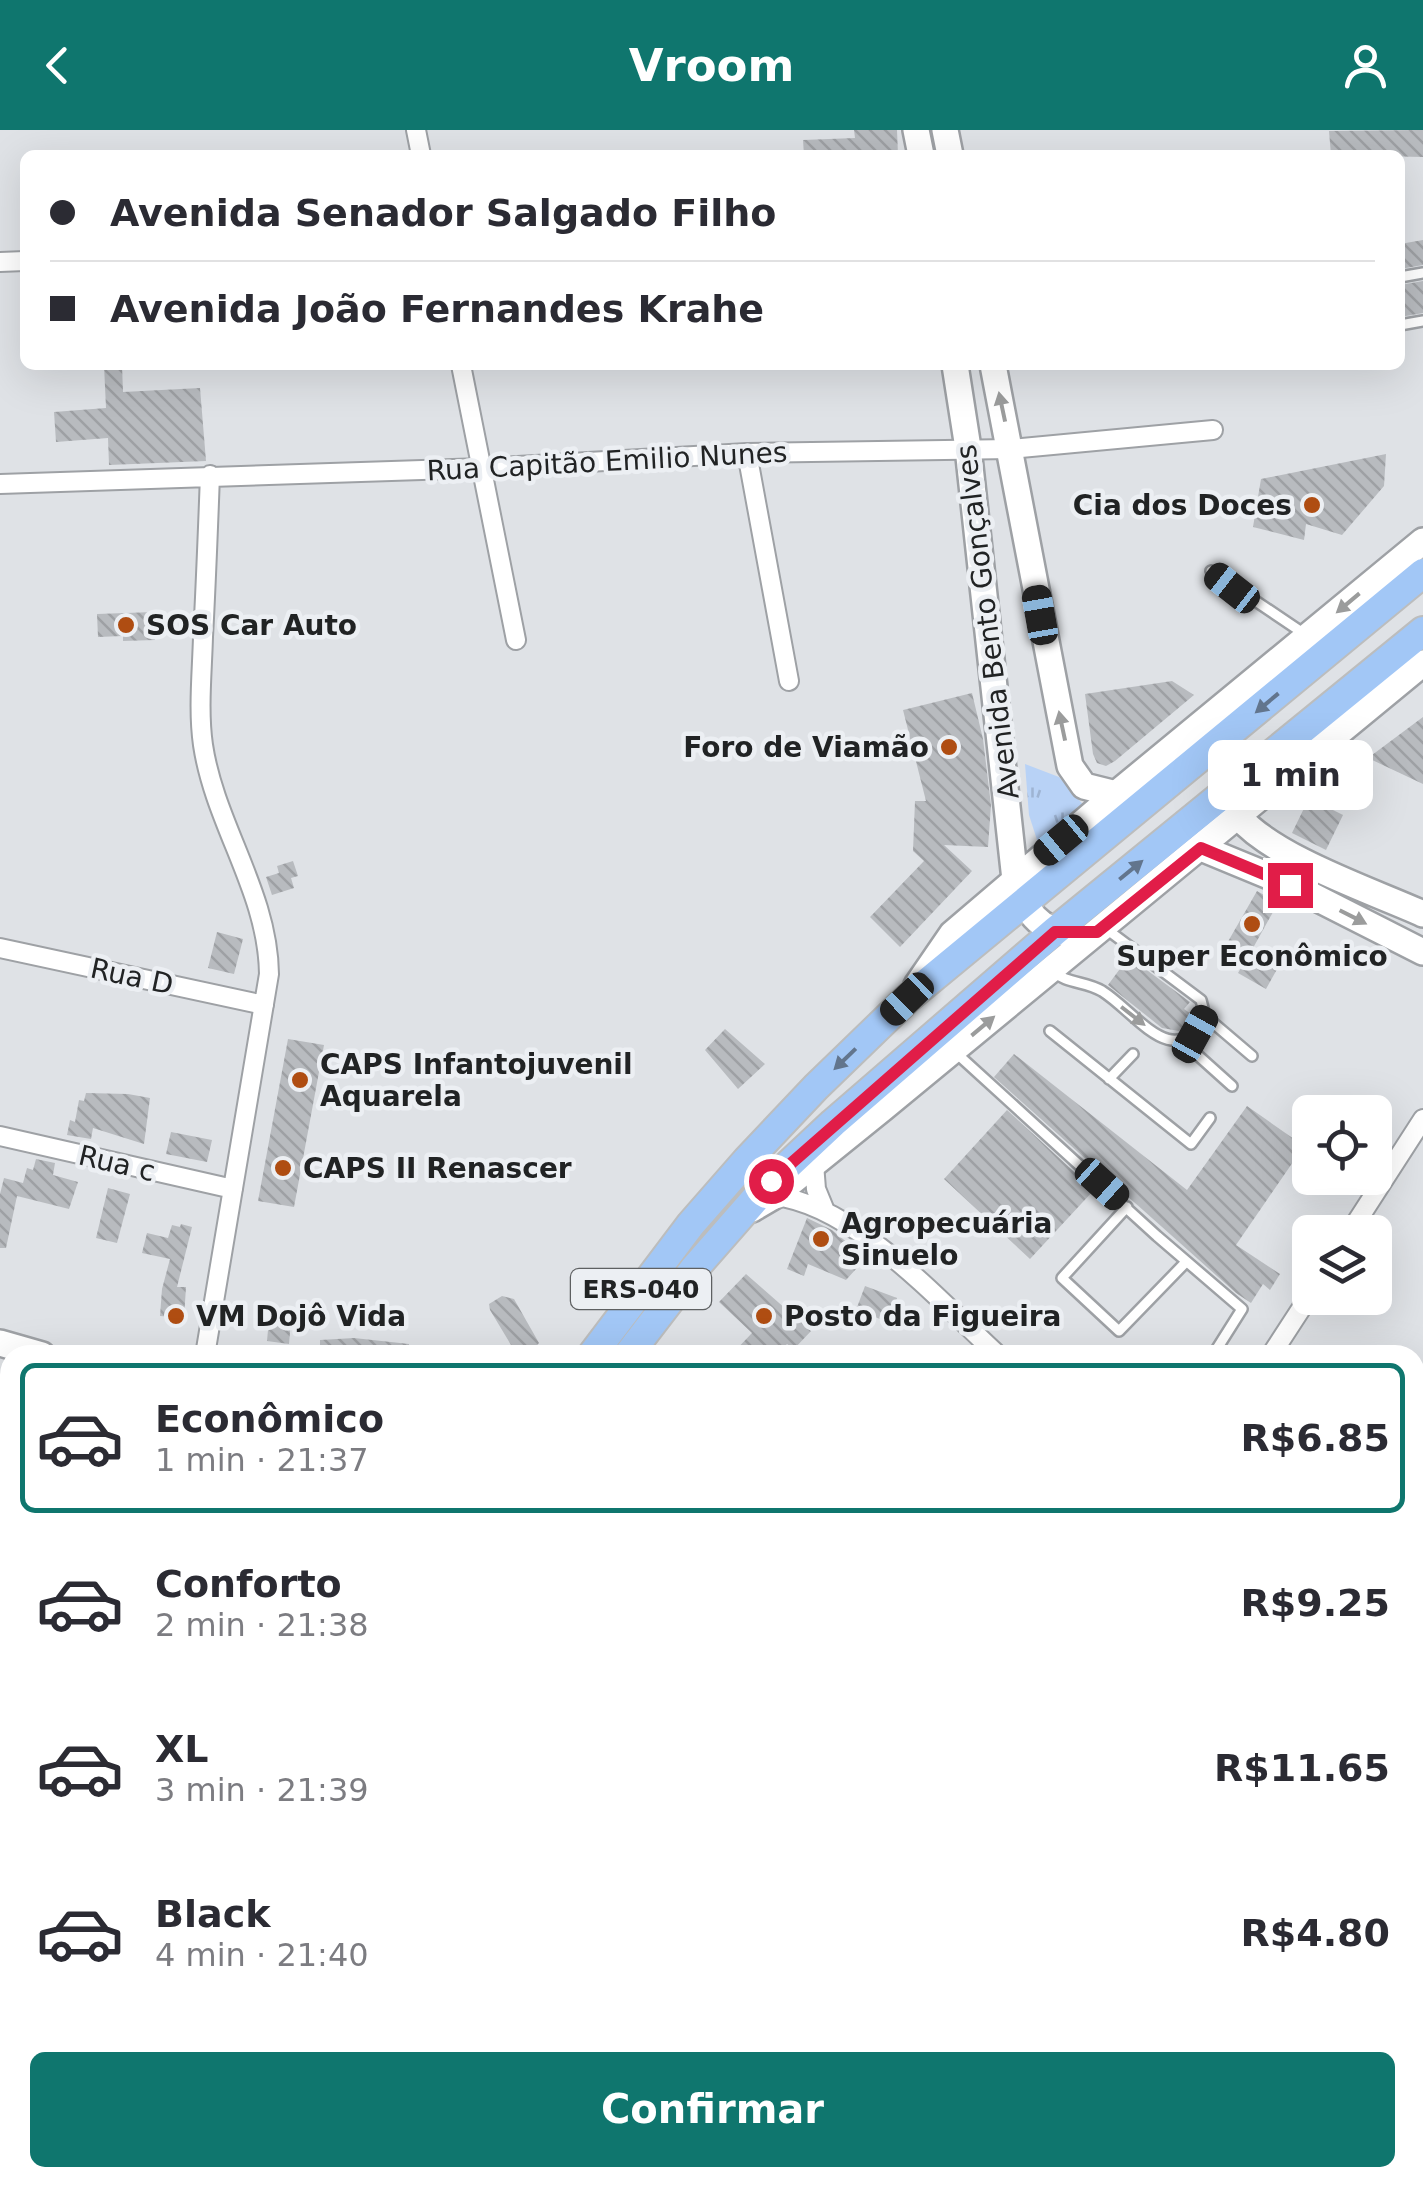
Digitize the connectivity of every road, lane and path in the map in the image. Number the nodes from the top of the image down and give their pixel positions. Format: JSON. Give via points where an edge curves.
{"nodes":[{"id":1,"x":463,"y":370,"type":"edge"},
{"id":2,"x":956,"y":370,"type":"edge"},
{"id":3,"x":995,"y":370,"type":"edge"},
{"id":4,"x":1213,"y":430,"type":"dead end"},
{"id":5,"x":968,"y":448,"type":"junction"},
{"id":6,"x":1011,"y":449,"type":"junction"},
{"id":7,"x":747,"y":454,"type":"junction"},
{"id":8,"x":482,"y":468,"type":"junction"},
{"id":9,"x":210,"y":476,"type":"junction"},
{"id":10,"x":0,"y":484,"type":"edge"},
{"id":11,"x":1423,"y":541,"type":"edge"},
{"id":12,"x":1211,"y":571,"type":"dead end"},
{"id":13,"x":1423,"y":573,"type":"edge"},
{"id":14,"x":1423,"y":631,"type":"edge"},
{"id":15,"x":1308,"y":636,"type":"junction"},
{"id":16,"x":516,"y":640,"type":"dead end"},
{"id":17,"x":1423,"y":663,"type":"edge"},
{"id":18,"x":790,"y":681,"type":"dead end"},
{"id":19,"x":1413,"y":685,"type":"edge"},
{"id":20,"x":1116,"y":794,"type":"junction"},
{"id":21,"x":1239,"y":817,"type":"junction"},
{"id":22,"x":1012,"y":846,"type":"junction"},
{"id":23,"x":1201,"y":848,"type":"junction"},
{"id":24,"x":1303,"y":860,"type":"junction"},
{"id":25,"x":1290,"y":885,"type":"junction"},
{"id":26,"x":1020,"y":892,"type":"junction"},
{"id":27,"x":991,"y":901,"type":"junction"},
{"id":28,"x":1423,"y":914,"type":"edge"},
{"id":29,"x":1100,"y":929,"type":"junction"},
{"id":30,"x":1055,"y":932,"type":"junction"},
{"id":31,"x":0,"y":948,"type":"edge"},
{"id":32,"x":1423,"y":952,"type":"edge"},
{"id":33,"x":1050,"y":969,"type":"junction"},
{"id":34,"x":907,"y":999,"type":"junction"},
{"id":35,"x":264,"y":1005,"type":"junction"},
{"id":36,"x":1205,"y":1016,"type":"junction"},
{"id":37,"x":1050,"y":1031,"type":"dead end"},
{"id":38,"x":1183,"y":1042,"type":"junction"},
{"id":39,"x":953,"y":1050,"type":"junction"},
{"id":40,"x":1132,"y":1054,"type":"dead end"},
{"id":41,"x":1252,"y":1056,"type":"dead end"},
{"id":42,"x":1110,"y":1079,"type":"junction"},
{"id":43,"x":1232,"y":1086,"type":"dead end"},
{"id":44,"x":1210,"y":1118,"type":"dead end"},
{"id":45,"x":1423,"y":1119,"type":"edge"},
{"id":46,"x":0,"y":1136,"type":"edge"},
{"id":47,"x":814,"y":1164,"type":"junction"},
{"id":48,"x":233,"y":1189,"type":"junction"},
{"id":49,"x":774,"y":1196,"type":"junction"},
{"id":50,"x":1127,"y":1207,"type":"junction"},
{"id":51,"x":825,"y":1211,"type":"junction"},
{"id":52,"x":1361,"y":1215,"type":"edge"},
{"id":53,"x":741,"y":1216,"type":"junction"},
{"id":54,"x":1186,"y":1262,"type":"junction"},
{"id":55,"x":1297,"y":1315,"type":"edge"},
{"id":56,"x":207,"y":1345,"type":"edge"},
{"id":57,"x":600,"y":1345,"type":"edge"},
{"id":58,"x":636,"y":1345,"type":"edge"},
{"id":59,"x":987,"y":1345,"type":"edge"},
{"id":60,"x":1219,"y":1345,"type":"edge"},
{"id":61,"x":1278,"y":1345,"type":"edge"}],
"edges":[{"from":1,"to":8,"type":"street"},
{"from":2,"to":5,"type":"main road","name":"Avenida Bento Gonçalves"},
{"from":6,"to":3,"type":"main road","name":"Avenida Bento Gonçalves","one_way":true},
{"from":4,"to":6,"type":"street","name":"Rua Capitão Emilio Nunes"},
{"from":5,"to":6,"type":"street","name":"Rua Capitão Emilio Nunes"},
{"from":5,"to":7,"type":"street","name":"Rua Capitão Emilio Nunes"},
{"from":5,"to":22,"type":"main road","name":"Avenida Bento Gonçalves"},
{"from":20,"to":6,"type":"main road","name":"Avenida Bento Gonçalves","one_way":true,"via":[[1084,786],[1070,766]]},
{"from":7,"to":8,"type":"street","name":"Rua Capitão Emilio Nunes"},
{"from":7,"to":18,"type":"street"},
{"from":8,"to":9,"type":"street","name":"Rua Capitão Emilio Nunes"},
{"from":8,"to":16,"type":"street"},
{"from":9,"to":10,"type":"street","name":"Rua Capitão Emilio Nunes"},
{"from":9,"to":35,"type":"street","via":[[203,746],[269,943]]},
{"from":11,"to":15,"type":"main road","one_way":true},
{"from":12,"to":15,"type":"lane"},
{"from":13,"to":26,"type":"main road","number":"ERS-040","one_way":true},
{"from":30,"to":14,"type":"main road","number":"ERS-040","one_way":true},
{"from":15,"to":20,"type":"main road"},
{"from":17,"to":19,"type":"main road"},
{"from":19,"to":21,"type":"main road"},
{"from":20,"to":26,"type":"main road"},
{"from":21,"to":23,"type":"main road"},
{"from":21,"to":24,"type":"main road"},
{"from":22,"to":26,"type":"main road","name":"Avenida Bento Gonçalves"},
{"from":22,"to":27,"type":"main road"},
{"from":23,"to":25,"type":"main road"},
{"from":23,"to":29,"type":"main road"},
{"from":24,"to":25,"type":"main road"},
{"from":24,"to":28,"type":"main road"},
{"from":25,"to":32,"type":"main road","one_way":true},
{"from":26,"to":27,"type":"main road"},
{"from":26,"to":30,"type":"main road","via":[[1036,922]]},
{"from":26,"to":34,"type":"main road","number":"ERS-040"},
{"from":27,"to":34,"type":"main road","via":[[952,934]]},
{"from":29,"to":30,"type":"main road"},
{"from":29,"to":33,"type":"main road"},
{"from":29,"to":36,"type":"lane","via":[[1201,1000]]},
{"from":30,"to":53,"type":"main road","number":"ERS-040","via":[[833,1123]]},
{"from":31,"to":35,"type":"street","name":"Rua D"},
{"from":33,"to":38,"type":"lane","one_way":true,"via":[[1063,980],[1098,989],[1165,1040]]},
{"from":39,"to":33,"type":"main road","one_way":true},
{"from":34,"to":57,"type":"main road","number":"ERS-040","one_way":true,"via":[[747,1160]]},
{"from":35,"to":48,"type":"street"},
{"from":36,"to":38,"type":"lane"},
{"from":36,"to":41,"type":"lane"},
{"from":37,"to":42,"type":"lane"},
{"from":38,"to":43,"type":"lane"},
{"from":39,"to":47,"type":"main road"},
{"from":39,"to":50,"type":"lane"},
{"from":40,"to":42,"type":"lane"},
{"from":42,"to":44,"type":"lane","via":[[1191,1144]]},
{"from":45,"to":52,"type":"street"},
{"from":46,"to":48,"type":"street","name":"Rua c"},
{"from":47,"to":49,"type":"main road"},
{"from":47,"to":51,"type":"street"},
{"from":48,"to":56,"type":"street"},
{"from":49,"to":51,"type":"street"},
{"from":49,"to":53,"type":"main road"},
{"from":50,"to":54,"type":"lane"},
{"from":50,"to":54,"type":"lane","via":[[1062,1278],[1119,1331]]},
{"from":51,"to":59,"type":"street","via":[[882,1248]]},
{"from":53,"to":58,"type":"main road","number":"ERS-040"},
{"from":54,"to":60,"type":"lane","via":[[1242,1309]]},
{"from":55,"to":61,"type":"street"}]}
